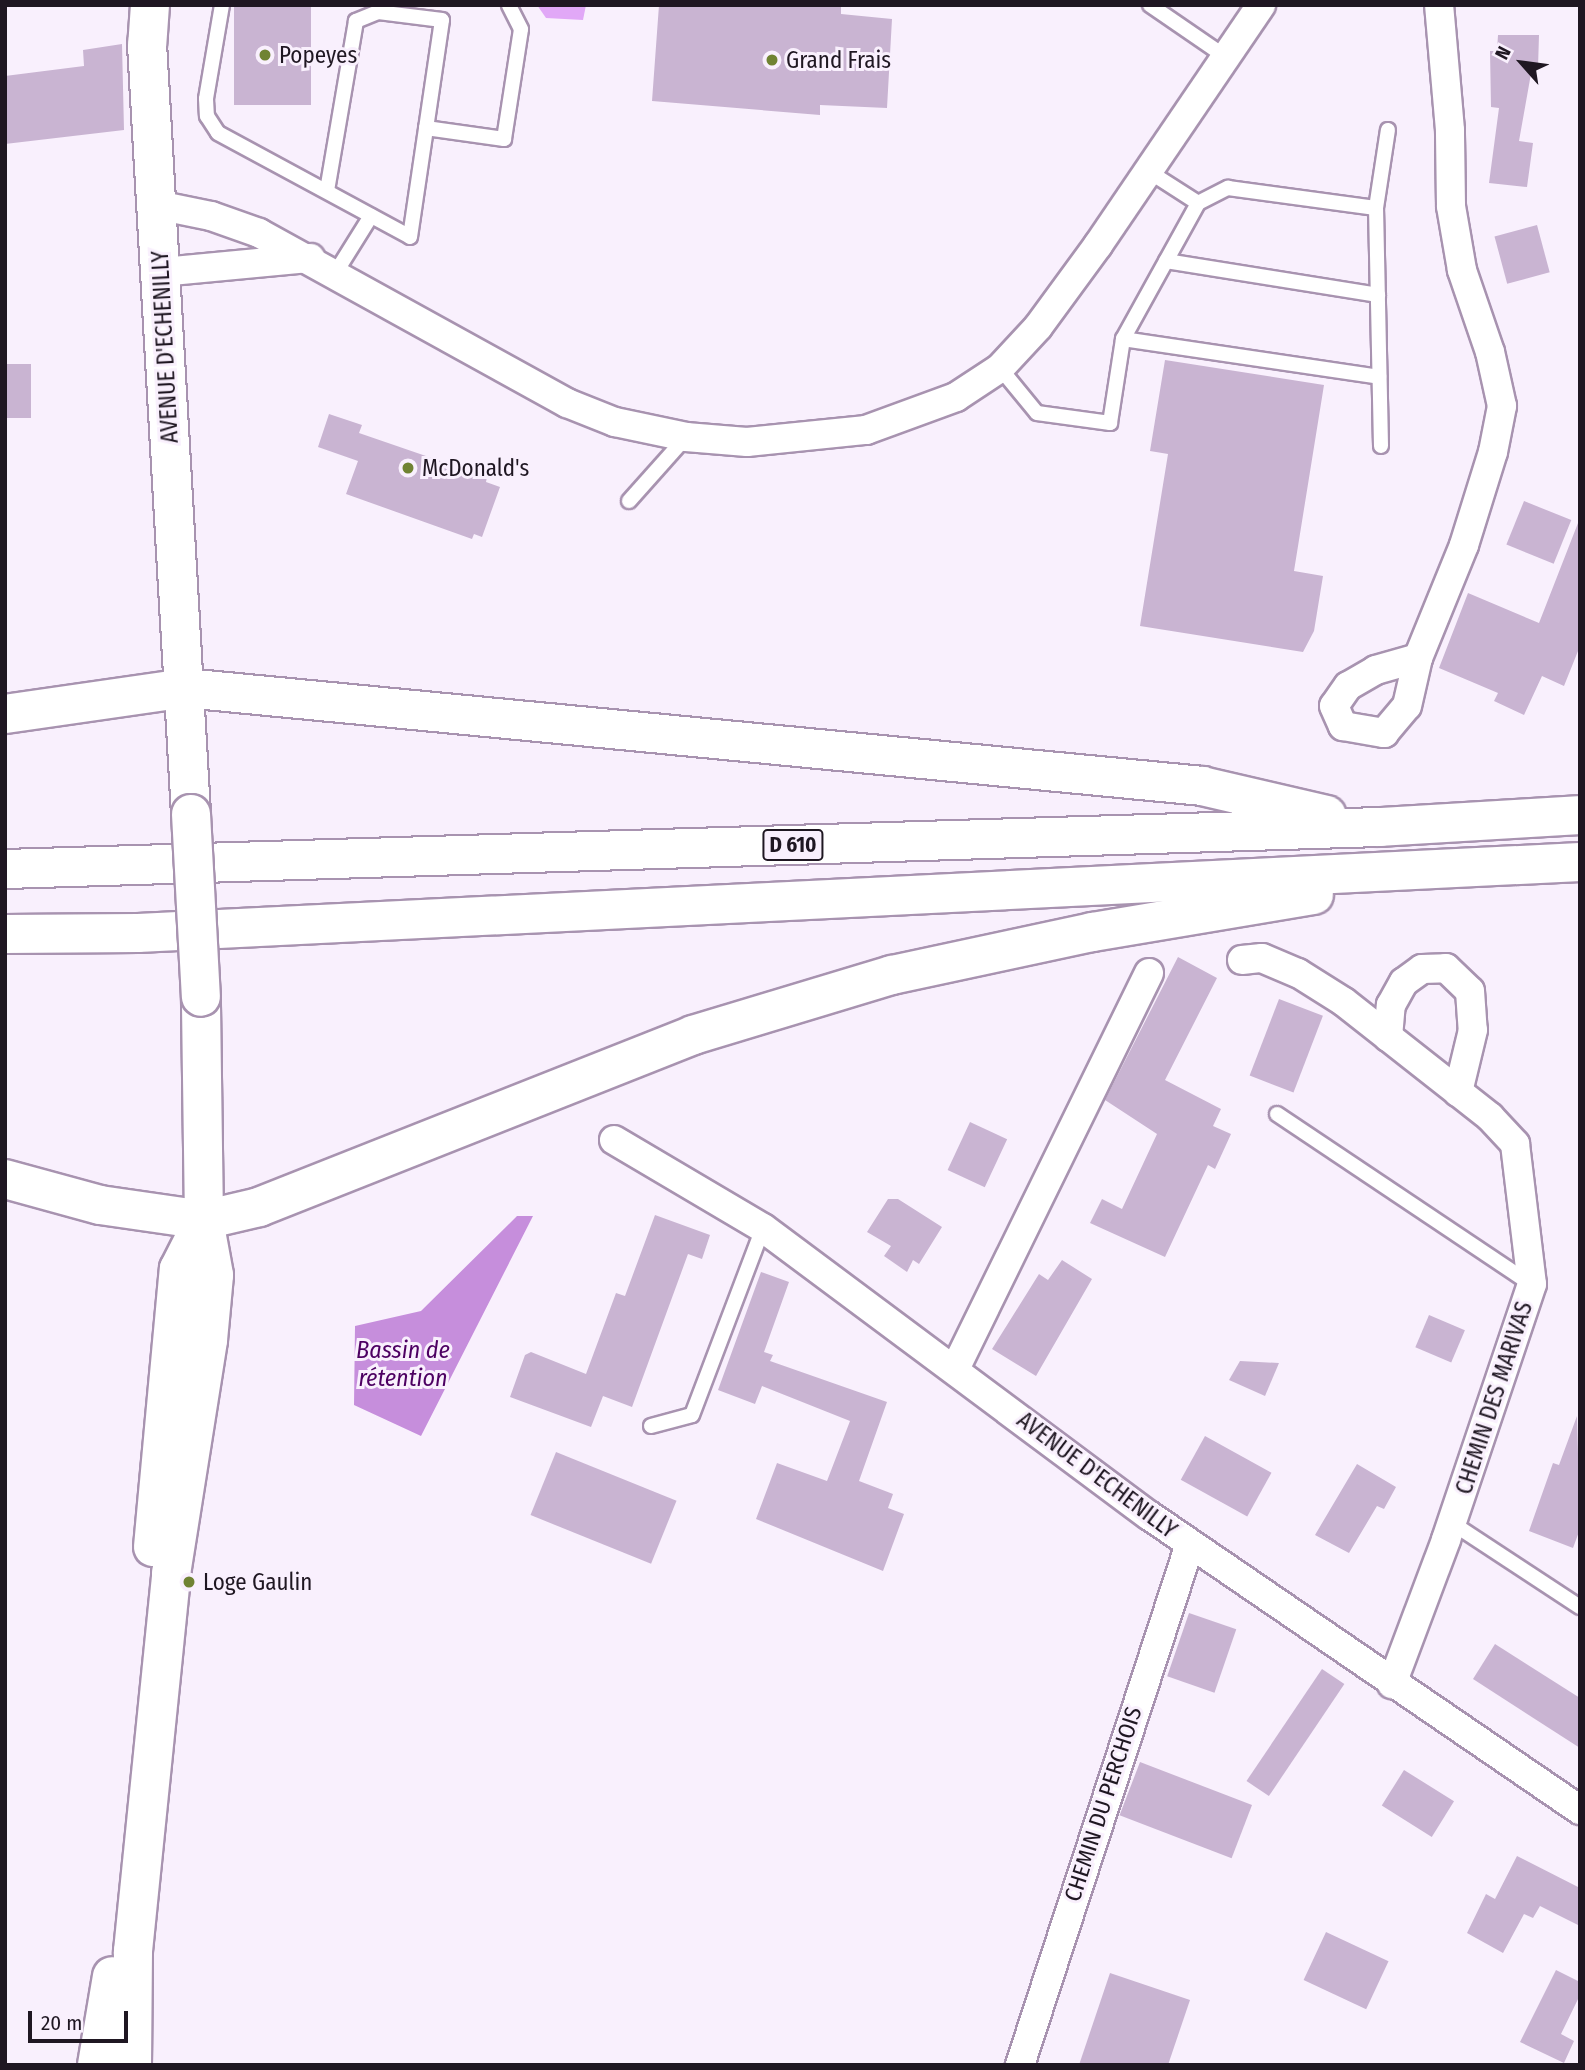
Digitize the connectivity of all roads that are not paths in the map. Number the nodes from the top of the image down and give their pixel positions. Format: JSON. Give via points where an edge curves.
{"nodes":[{"id":1,"x":150,"y":5,"type":"edge"},
{"id":2,"x":222,"y":5,"type":"edge"},
{"id":3,"x":509,"y":5,"type":"edge"},
{"id":4,"x":1150,"y":5,"type":"edge"},
{"id":5,"x":1261,"y":5,"type":"edge"},
{"id":6,"x":1439,"y":5,"type":"edge"},
{"id":7,"x":1226,"y":57,"type":"junction"},
{"id":8,"x":426,"y":128,"type":"junction"},
{"id":9,"x":1388,"y":130,"type":"dead end"},
{"id":10,"x":1148,"y":171,"type":"junction"},
{"id":11,"x":327,"y":191,"type":"junction"},
{"id":12,"x":1198,"y":203,"type":"junction"},
{"id":13,"x":157,"y":205,"type":"junction"},
{"id":14,"x":1376,"y":208,"type":"junction"},
{"id":15,"x":371,"y":216,"type":"junction"},
{"id":16,"x":310,"y":258,"type":"junction"},
{"id":17,"x":1166,"y":261,"type":"junction"},
{"id":18,"x":160,"y":272,"type":"junction"},
{"id":19,"x":337,"y":272,"type":"junction"},
{"id":20,"x":1378,"y":295,"type":"junction"},
{"id":21,"x":1122,"y":339,"type":"junction"},
{"id":22,"x":1000,"y":368,"type":"junction"},
{"id":23,"x":1379,"y":377,"type":"junction"},
{"id":24,"x":685,"y":437,"type":"junction"},
{"id":25,"x":1381,"y":446,"type":"dead end"},
{"id":26,"x":629,"y":501,"type":"dead end"},
{"id":27,"x":1418,"y":659,"type":"dead end"},
{"id":28,"x":185,"y":688,"type":"junction"},
{"id":29,"x":5,"y":714,"type":"edge"},
{"id":30,"x":1580,"y":815,"type":"edge"},
{"id":31,"x":1380,"y":827,"type":"junction"},
{"id":32,"x":1580,"y":862,"type":"edge"},
{"id":33,"x":1486,"y":866,"type":"junction"},
{"id":34,"x":5,"y":869,"type":"edge"},
{"id":35,"x":5,"y":934,"type":"edge"},
{"id":36,"x":1242,"y":960,"type":"dead end"},
{"id":37,"x":1149,"y":973,"type":"dead end"},
{"id":38,"x":1388,"y":1037,"type":"junction"},
{"id":39,"x":1458,"y":1092,"type":"junction"},
{"id":40,"x":1277,"y":1114,"type":"dead end"},
{"id":41,"x":614,"y":1140,"type":"dead end"},
{"id":42,"x":5,"y":1179,"type":"edge"},
{"id":43,"x":204,"y":1220,"type":"junction"},
{"id":44,"x":763,"y":1227,"type":"junction"},
{"id":45,"x":1532,"y":1284,"type":"junction"},
{"id":46,"x":955,"y":1369,"type":"junction"},
{"id":47,"x":651,"y":1426,"type":"dead end"},
{"id":48,"x":1452,"y":1523,"type":"junction"},
{"id":49,"x":1190,"y":1544,"type":"junction"},
{"id":50,"x":1580,"y":1607,"type":"edge"},
{"id":51,"x":1392,"y":1684,"type":"junction"},
{"id":52,"x":1580,"y":1810,"type":"edge"},
{"id":53,"x":97,"y":2065,"type":"edge"},
{"id":54,"x":132,"y":2065,"type":"edge"},
{"id":55,"x":1020,"y":2065,"type":"edge"}],
"edges":[{"from":1,"to":13,"type":"main road","name":"AVENUE D'ECHENILLY","via":[[147,44]]},
{"from":2,"to":11,"type":"lane","via":[[207,116],[218,133]]},
{"from":3,"to":8,"type":"lane","via":[[521,29],[504,139]]},
{"from":4,"to":7,"type":"lane"},
{"from":5,"to":7,"type":"street"},
{"from":6,"to":27,"type":"street","via":[[1451,206],[1462,270],[1502,406],[1493,453],[1464,545]]},
{"from":7,"to":10,"type":"street"},
{"from":8,"to":11,"type":"lane","via":[[442,20],[378,12],[356,21]]},
{"from":8,"to":15,"type":"lane","via":[[410,237]]},
{"from":9,"to":14,"type":"lane"},
{"from":10,"to":12,"type":"lane"},
{"from":10,"to":22,"type":"street","via":[[1038,327]]},
{"from":11,"to":15,"type":"lane"},
{"from":12,"to":14,"type":"lane","via":[[1228,188]]},
{"from":12,"to":17,"type":"lane"},
{"from":13,"to":16,"type":"street","via":[[211,216]]},
{"from":13,"to":18,"type":"main road","name":"AVENUE D'ECHENILLY"},
{"from":14,"to":20,"type":"lane"},
{"from":15,"to":19,"type":"lane"},
{"from":16,"to":18,"type":"street"},
{"from":16,"to":19,"type":"street"},
{"from":17,"to":20,"type":"lane"},
{"from":17,"to":21,"type":"lane"},
{"from":18,"to":28,"type":"main road","name":"AVENUE D'ECHENILLY"},
{"from":19,"to":24,"type":"street","via":[[567,403],[615,422]]},
{"from":20,"to":23,"type":"lane"},
{"from":21,"to":22,"type":"lane","via":[[1110,423],[1037,413]]},
{"from":21,"to":23,"type":"lane"},
{"from":22,"to":24,"type":"street","via":[[956,397],[866,430],[747,442]]},
{"from":23,"to":25,"type":"lane"},
{"from":24,"to":26,"type":"lane"},
{"from":28,"to":29,"type":"main road"},
{"from":28,"to":31,"type":"main road","via":[[1202,786]]},
{"from":28,"to":43,"type":"main road","name":"AVENUE D'ECHENILLY","bridge":true,"via":[[201,997]]},
{"from":30,"to":31,"type":"main road","number":"D 610"},
{"from":31,"to":34,"type":"main road","number":"D 610"},
{"from":32,"to":33,"type":"main road"},
{"from":33,"to":35,"type":"main road","via":[[138,933]]},
{"from":33,"to":43,"type":"main road","via":[[1079,934],[892,975],[693,1035],[259,1207]]},
{"from":36,"to":38,"type":"street","name":"CHEMIN DES MARIVAS","via":[[1262,958],[1298,973]]},
{"from":37,"to":46,"type":"street"},
{"from":38,"to":39,"type":"street","name":"CHEMIN DES MARIVAS"},
{"from":38,"to":39,"type":"street","via":[[1391,1005],[1404,982],[1422,969],[1446,968],[1470,991],[1473,1030]]},
{"from":39,"to":45,"type":"street","name":"CHEMIN DES MARIVAS","via":[[1515,1143]]},
{"from":40,"to":45,"type":"lane"},
{"from":41,"to":44,"type":"street","name":"AVENUE D'ECHENILLY"},
{"from":42,"to":43,"type":"main road","via":[[100,1205]]},
{"from":43,"to":53,"type":"main road","via":[[180,1269],[117,1937]]},
{"from":43,"to":54,"type":"main road","name":"AVENUE D'ECHENILLY","via":[[214,1275],[210,1326],[171,1574],[133,1951]]},
{"from":44,"to":46,"type":"street","name":"AVENUE D'ECHENILLY"},
{"from":44,"to":47,"type":"lane","via":[[692,1415]]},
{"from":45,"to":48,"type":"street","name":"CHEMIN DES MARIVAS"},
{"from":46,"to":49,"type":"street","name":"AVENUE D'ECHENILLY"},
{"from":48,"to":50,"type":"lane"},
{"from":48,"to":51,"type":"street","name":"CHEMIN DES MARIVAS"},
{"from":49,"to":51,"type":"street","name":"AVENUE D'ECHENILLY"},
{"from":49,"to":55,"type":"street","name":"CHEMIN DU PERCHOIS"},
{"from":51,"to":52,"type":"street","name":"AVENUE D'ECHENILLY"}]}
